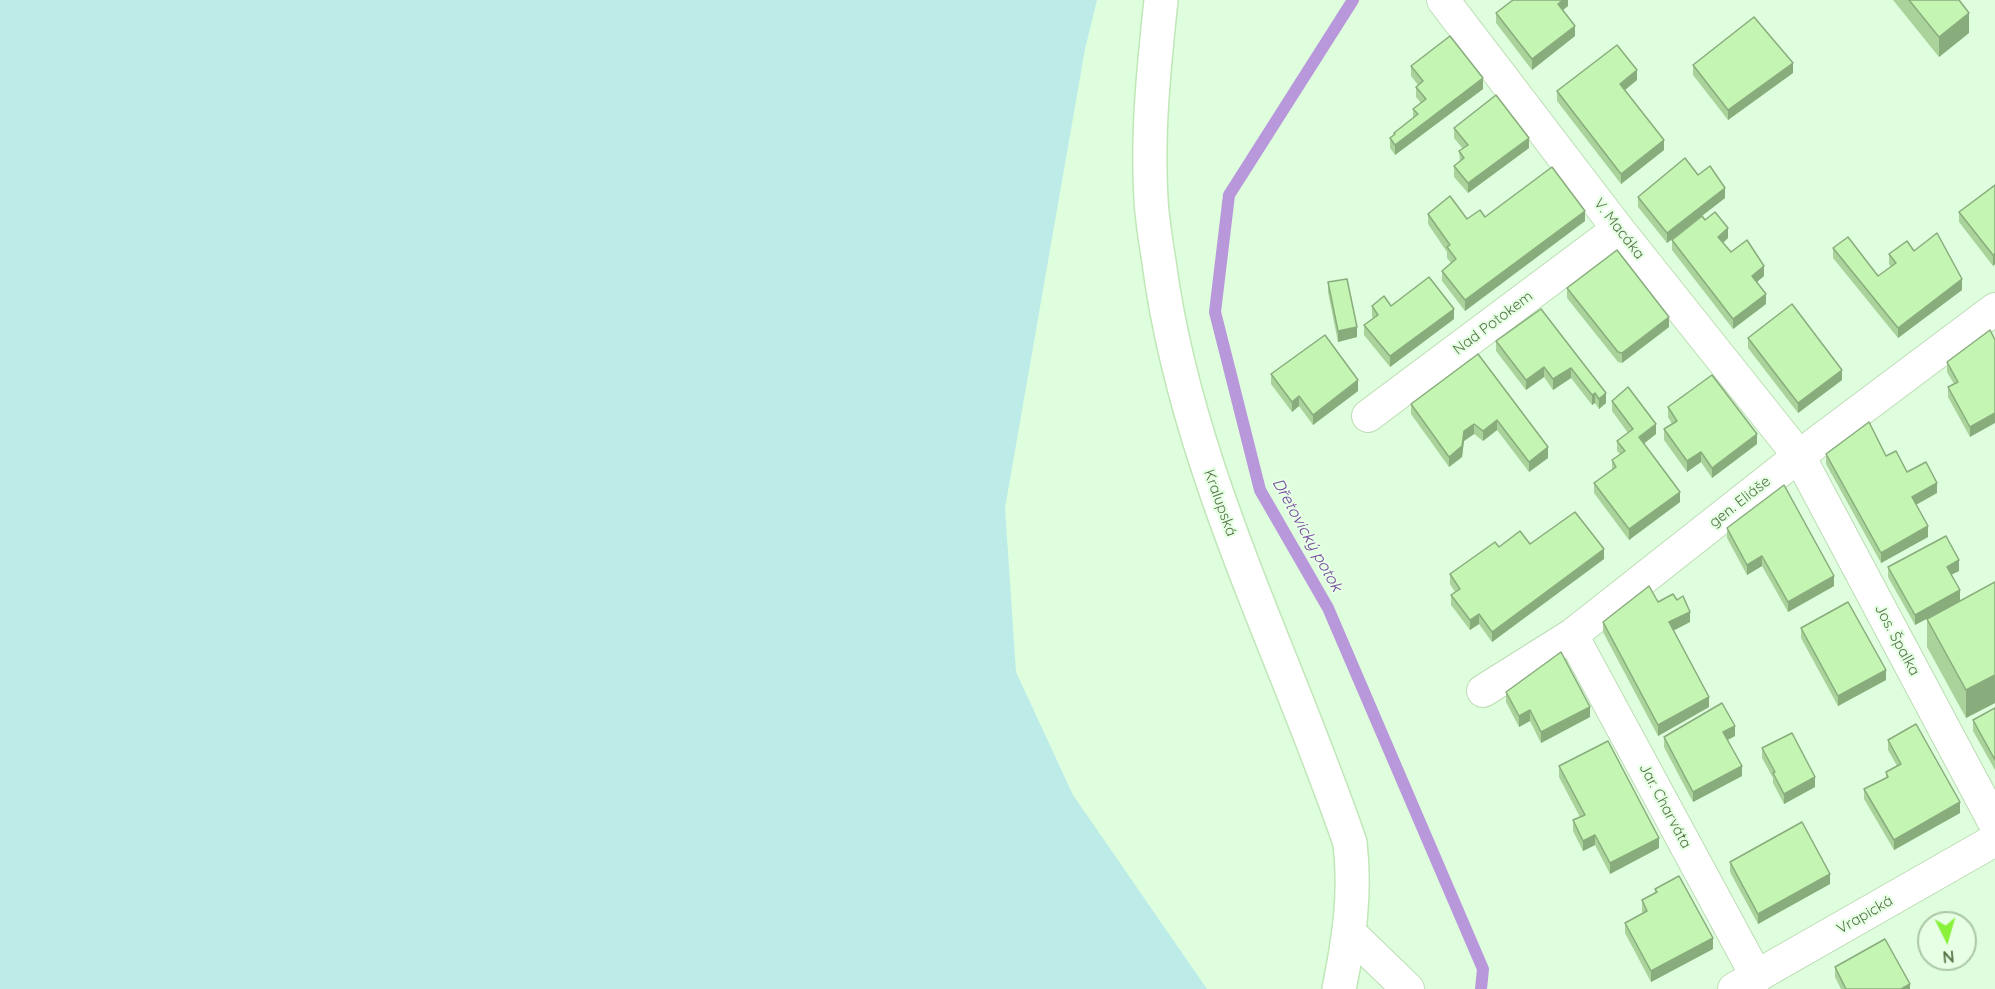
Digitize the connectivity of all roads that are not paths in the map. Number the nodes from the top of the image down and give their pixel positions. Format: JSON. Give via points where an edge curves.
{"nodes":[{"id":1,"x":1161,"y":0,"type":"edge"},
{"id":2,"x":1443,"y":0,"type":"edge"},
{"id":3,"x":1618,"y":229,"type":"junction"},
{"id":4,"x":1995,"y":309,"type":"edge"},
{"id":5,"x":1368,"y":416,"type":"dead end"},
{"id":6,"x":1799,"y":456,"type":"junction"},
{"id":7,"x":1572,"y":635,"type":"junction"},
{"id":8,"x":1483,"y":691,"type":"dead end"},
{"id":9,"x":1995,"y":824,"type":"edge"},
{"id":10,"x":1995,"y":840,"type":"edge"},
{"id":11,"x":1350,"y":933,"type":"junction"},
{"id":12,"x":1745,"y":983,"type":"edge"},
{"id":13,"x":1339,"y":989,"type":"edge"},
{"id":14,"x":1408,"y":989,"type":"edge"}],
"edges":[{"from":1,"to":11,"type":"main road","name":"Kralupská","via":[[1150,104],[1151,201],[1164,300],[1187,403],[1220,508],[1282,659],[1350,843]]},
{"from":2,"to":3,"type":"street","name":"V. Macáka"},
{"from":3,"to":5,"type":"street","name":"Nad Potokem"},
{"from":3,"to":6,"type":"street","name":"V. Macáka"},
{"from":4,"to":6,"type":"street","name":"gen. Eliáše"},
{"from":6,"to":7,"type":"street","name":"gen. Eliáše"},
{"from":6,"to":9,"type":"street","name":"Jos. Špalka"},
{"from":7,"to":8,"type":"street","name":"gen. Eliáše"},
{"from":7,"to":12,"type":"street","name":"Jar. Charváta"},
{"from":10,"to":12,"type":"street","name":"Vrapická"},
{"from":11,"to":13,"type":"main road","name":"Kralupská"},
{"from":11,"to":14,"type":"street"}]}
